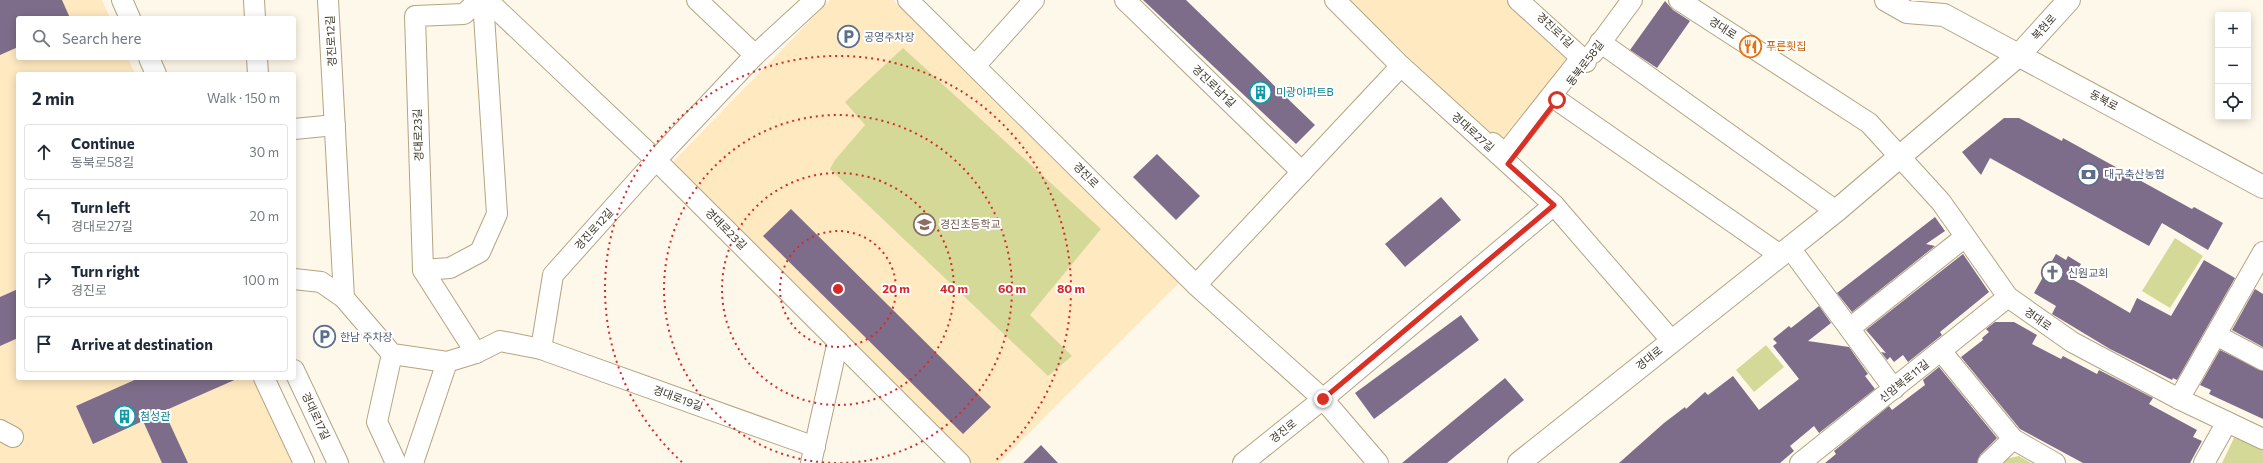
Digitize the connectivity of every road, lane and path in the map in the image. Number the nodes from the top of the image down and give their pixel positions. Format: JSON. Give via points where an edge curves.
{"nodes":[{"id":1,"x":122,"y":0,"type":"edge"},
{"id":2,"x":254,"y":0,"type":"edge"},
{"id":3,"x":328,"y":0,"type":"edge"},
{"id":4,"x":479,"y":0,"type":"edge"},
{"id":5,"x":483,"y":0,"type":"edge"},
{"id":6,"x":486,"y":0,"type":"edge"},
{"id":7,"x":697,"y":0,"type":"edge"},
{"id":8,"x":815,"y":0,"type":"edge"},
{"id":9,"x":1034,"y":0,"type":"edge"},
{"id":10,"x":1125,"y":0,"type":"edge"},
{"id":11,"x":1335,"y":0,"type":"edge"},
{"id":12,"x":1342,"y":0,"type":"edge"},
{"id":13,"x":1518,"y":0,"type":"edge"},
{"id":14,"x":1522,"y":0,"type":"edge"},
{"id":15,"x":1632,"y":0,"type":"edge"},
{"id":16,"x":1679,"y":0,"type":"edge"},
{"id":17,"x":1886,"y":0,"type":"edge"},
{"id":18,"x":2068,"y":0,"type":"edge"},
{"id":19,"x":916,"y":3,"type":"edge"},
{"id":20,"x":1938,"y":8,"type":"edge"},
{"id":21,"x":129,"y":16,"type":"edge"},
{"id":22,"x":255,"y":16,"type":"edge"},
{"id":23,"x":1600,"y":42,"type":"junction"},
{"id":24,"x":755,"y":55,"type":"junction"},
{"id":25,"x":2019,"y":55,"type":"junction"},
{"id":26,"x":150,"y":60,"type":"edge"},
{"id":27,"x":257,"y":60,"type":"edge"},
{"id":28,"x":1585,"y":60,"type":"junction"},
{"id":29,"x":975,"y":66,"type":"junction"},
{"id":30,"x":1401,"y":66,"type":"junction"},
{"id":31,"x":155,"y":72,"type":"edge"},
{"id":32,"x":258,"y":72,"type":"edge"},
{"id":33,"x":1557,"y":100,"type":"junction"},
{"id":34,"x":335,"y":125,"type":"junction"},
{"id":35,"x":296,"y":129,"type":"edge"},
{"id":36,"x":1900,"y":156,"type":"junction"},
{"id":37,"x":656,"y":160,"type":"junction"},
{"id":38,"x":1508,"y":164,"type":"junction"},
{"id":39,"x":1302,"y":172,"type":"junction"},
{"id":40,"x":2263,"y":187,"type":"edge"},
{"id":41,"x":1554,"y":205,"type":"junction"},
{"id":42,"x":1836,"y":210,"type":"junction"},
{"id":43,"x":1965,"y":237,"type":"junction"},
{"id":44,"x":1785,"y":251,"type":"junction"},
{"id":45,"x":2263,"y":252,"type":"edge"},
{"id":46,"x":423,"y":270,"type":"junction"},
{"id":47,"x":296,"y":279,"type":"edge"},
{"id":48,"x":1196,"y":285,"type":"junction"},
{"id":49,"x":2008,"y":297,"type":"junction"},
{"id":50,"x":344,"y":298,"type":"junction"},
{"id":51,"x":1850,"y":328,"type":"junction"},
{"id":52,"x":2216,"y":335,"type":"junction"},
{"id":53,"x":838,"y":340,"type":"junction"},
{"id":54,"x":1671,"y":340,"type":"junction"},
{"id":55,"x":541,"y":349,"type":"junction"},
{"id":56,"x":1941,"y":350,"type":"junction"},
{"id":57,"x":476,"y":353,"type":"junction"},
{"id":58,"x":392,"y":354,"type":"junction"},
{"id":59,"x":2263,"y":360,"type":"edge"},
{"id":60,"x":448,"y":362,"type":"junction"},
{"id":61,"x":296,"y":374,"type":"edge"},
{"id":62,"x":265,"y":380,"type":"edge"},
{"id":63,"x":1894,"y":389,"type":"junction"},
{"id":64,"x":1323,"y":399,"type":"junction"},
{"id":65,"x":2180,"y":399,"type":"junction"},
{"id":66,"x":2227,"y":422,"type":"junction"},
{"id":67,"x":2013,"y":439,"type":"junction"},
{"id":68,"x":2263,"y":439,"type":"edge"},
{"id":69,"x":813,"y":455,"type":"edge"},
{"id":70,"x":304,"y":463,"type":"edge"},
{"id":71,"x":338,"y":463,"type":"edge"},
{"id":72,"x":396,"y":463,"type":"edge"},
{"id":73,"x":413,"y":463,"type":"edge"},
{"id":74,"x":960,"y":463,"type":"edge"},
{"id":75,"x":1242,"y":463,"type":"edge"},
{"id":76,"x":1378,"y":463,"type":"edge"},
{"id":77,"x":1519,"y":463,"type":"edge"},
{"id":78,"x":1800,"y":463,"type":"edge"},
{"id":79,"x":1988,"y":463,"type":"edge"},
{"id":80,"x":2055,"y":463,"type":"edge"},
{"id":81,"x":2204,"y":463,"type":"edge"}],
"edges":[{"from":1,"to":21,"type":"street"},
{"from":2,"to":22,"type":"street"},
{"from":3,"to":34,"type":"street","name":"경진로12길"},
{"from":4,"to":46,"type":"street","name":"경대로23길","via":[[464,14],[415,16]]},
{"from":5,"to":46,"type":"street","via":[[497,214],[480,252],[450,268]]},
{"from":6,"to":37,"type":"street","name":"경대로23길"},
{"from":7,"to":24,"type":"street"},
{"from":8,"to":24,"type":"street","name":"경진로12길"},
{"from":9,"to":29,"type":"street"},
{"from":10,"to":39,"type":"street","name":"경진로남1길"},
{"from":11,"to":30,"type":"street","name":"경대로27길"},
{"from":12,"to":28,"type":"street","via":[[1505,154]]},
{"from":13,"to":28,"type":"street"},
{"from":14,"to":28,"type":"street","name":"경진로1길"},
{"from":15,"to":23,"type":"street","name":"동북로58길"},
{"from":16,"to":36,"type":"street","name":"경대로","via":[[1869,123]]},
{"from":17,"to":20,"type":"main road","name":"동북로","via":[[1907,12]]},
{"from":18,"to":25,"type":"main road","name":"복현로"},
{"from":19,"to":29,"type":"street","name":"경진로"},
{"from":20,"to":25,"type":"main road","name":"동북로"},
{"from":23,"to":28,"type":"street","name":"동북로58길"},
{"from":23,"to":42,"type":"street"},
{"from":24,"to":37,"type":"street","name":"경진로12길"},
{"from":25,"to":36,"type":"main road","name":"경대로"},
{"from":25,"to":40,"type":"main road","name":"동북로"},
{"from":26,"to":31,"type":"street"},
{"from":27,"to":32,"type":"street"},
{"from":28,"to":33,"type":"street","name":"동북로58길"},
{"from":29,"to":48,"type":"street","name":"경진로"},
{"from":30,"to":38,"type":"street","name":"경대로27길"},
{"from":30,"to":39,"type":"street"},
{"from":33,"to":38,"type":"street","name":"동북로58길"},
{"from":33,"to":44,"type":"street"},
{"from":34,"to":35,"type":"street"},
{"from":34,"to":50,"type":"street","name":"경진로12길"},
{"from":36,"to":42,"type":"main road","name":"경대로"},
{"from":36,"to":43,"type":"street","name":"경대로","via":[[1941,202]]},
{"from":37,"to":53,"type":"street","name":"경대로23길"},
{"from":37,"to":55,"type":"street","name":"경진로12길","via":[[553,275]]},
{"from":38,"to":41,"type":"street","name":"경대로27길"},
{"from":39,"to":48,"type":"street"},
{"from":41,"to":54,"type":"street","name":"경대로27길"},
{"from":41,"to":64,"type":"street","name":"경진로"},
{"from":42,"to":44,"type":"main road","name":"경대로"},
{"from":43,"to":49,"type":"street","name":"경대로"},
{"from":43,"to":51,"type":"street"},
{"from":44,"to":51,"type":"street"},
{"from":44,"to":54,"type":"main road","name":"경대로"},
{"from":45,"to":52,"type":"street"},
{"from":46,"to":57,"type":"street"},
{"from":47,"to":50,"type":"street","via":[[321,282]]},
{"from":48,"to":64,"type":"street","name":"경진로"},
{"from":49,"to":56,"type":"street","name":"신암북로11길"},
{"from":49,"to":65,"type":"street","name":"경대로","via":[[2072,342]]},
{"from":50,"to":58,"type":"street"},
{"from":51,"to":63,"type":"street"},
{"from":52,"to":59,"type":"street"},
{"from":52,"to":65,"type":"street"},
{"from":53,"to":69,"type":"street","name":"경대로19길"},
{"from":53,"to":74,"type":"street","name":"경대로23길"},
{"from":54,"to":77,"type":"main road","name":"경대로"},
{"from":55,"to":57,"type":"street","via":[[500,340]]},
{"from":55,"to":69,"type":"street","name":"경대로19길"},
{"from":56,"to":63,"type":"street","name":"신암북로11길"},
{"from":56,"to":67,"type":"street"},
{"from":57,"to":60,"type":"street"},
{"from":58,"to":60,"type":"street"},
{"from":58,"to":72,"type":"street","via":[[377,422]]},
{"from":60,"to":73,"type":"street"},
{"from":61,"to":71,"type":"street","name":"경대로17길"},
{"from":62,"to":70,"type":"street"},
{"from":63,"to":78,"type":"street","name":"신암북로11길"},
{"from":64,"to":75,"type":"street","name":"경진로"},
{"from":64,"to":76,"type":"street","name":"경진로"},
{"from":65,"to":66,"type":"street","name":"경대로"},
{"from":66,"to":68,"type":"street","name":"경대로"},
{"from":66,"to":81,"type":"street"},
{"from":67,"to":79,"type":"street"},
{"from":67,"to":80,"type":"street"}]}
